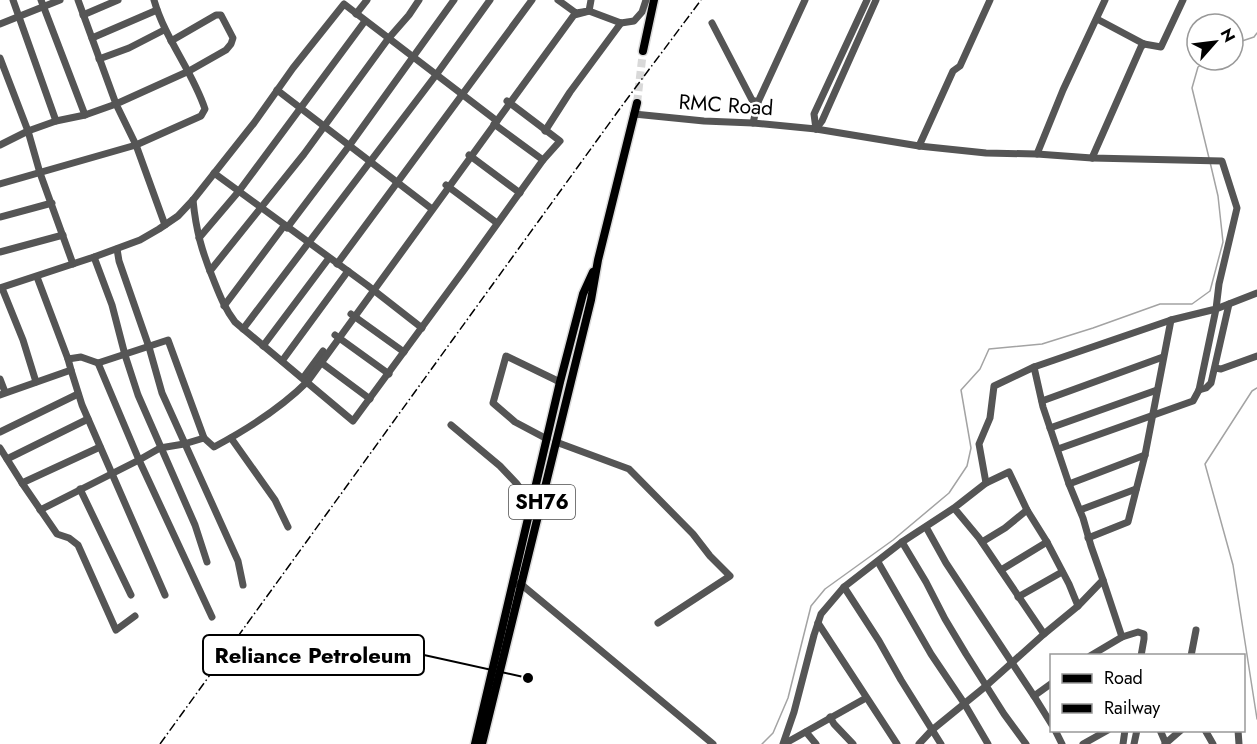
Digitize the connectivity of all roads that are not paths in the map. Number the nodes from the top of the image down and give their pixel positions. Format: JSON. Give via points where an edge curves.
{"nodes":[{"id":1,"x":13,"y":0,"type":"edge"},
{"id":2,"x":60,"y":0,"type":"edge"},
{"id":3,"x":78,"y":0,"type":"edge"},
{"id":4,"x":118,"y":0,"type":"edge"},
{"id":5,"x":154,"y":0,"type":"edge"},
{"id":6,"x":367,"y":0,"type":"edge"},
{"id":7,"x":419,"y":0,"type":"edge"},
{"id":8,"x":454,"y":0,"type":"edge"},
{"id":9,"x":490,"y":0,"type":"edge"},
{"id":10,"x":532,"y":0,"type":"edge"},
{"id":11,"x":558,"y":0,"type":"edge"},
{"id":12,"x":591,"y":0,"type":"edge"},
{"id":13,"x":646,"y":0,"type":"edge"},
{"id":14,"x":654,"y":0,"type":"edge"},
{"id":15,"x":805,"y":0,"type":"edge"},
{"id":16,"x":876,"y":0,"type":"edge"},
{"id":17,"x":990,"y":0,"type":"edge"},
{"id":18,"x":1105,"y":0,"type":"edge"},
{"id":19,"x":1184,"y":0,"type":"edge"},
{"id":20,"x":864,"y":1,"type":"edge"},
{"id":21,"x":42,"y":3,"type":"edge"},
{"id":22,"x":157,"y":10,"type":"junction"},
{"id":23,"x":573,"y":10,"type":"junction"},
{"id":24,"x":589,"y":11,"type":"junction"},
{"id":25,"x":356,"y":14,"type":"junction"},
{"id":26,"x":83,"y":15,"type":"junction"},
{"id":27,"x":20,"y":16,"type":"junction"},
{"id":28,"x":1097,"y":19,"type":"junction"},
{"id":29,"x":364,"y":21,"type":"junction"},
{"id":30,"x":621,"y":23,"type":"junction"},
{"id":31,"x":712,"y":23,"type":"dead end"},
{"id":32,"x":0,"y":24,"type":"edge"},
{"id":33,"x":164,"y":30,"type":"junction"},
{"id":34,"x":92,"y":38,"type":"junction"},
{"id":35,"x":388,"y":39,"type":"junction"},
{"id":36,"x":171,"y":42,"type":"junction"},
{"id":37,"x":1144,"y":44,"type":"junction"},
{"id":38,"x":643,"y":51,"type":"tunnel mouth"},
{"id":39,"x":412,"y":57,"type":"junction"},
{"id":40,"x":0,"y":58,"type":"edge"},
{"id":41,"x":99,"y":59,"type":"junction"},
{"id":42,"x":189,"y":71,"type":"junction"},
{"id":43,"x":436,"y":75,"type":"junction"},
{"id":44,"x":277,"y":90,"type":"junction"},
{"id":45,"x":463,"y":95,"type":"junction"},
{"id":46,"x":508,"y":102,"type":"junction"},
{"id":47,"x":758,"y":102,"type":"junction"},
{"id":48,"x":637,"y":103,"type":"tunnel mouth"},
{"id":49,"x":116,"y":104,"type":"junction"},
{"id":50,"x":300,"y":108,"type":"junction"},
{"id":51,"x":634,"y":114,"type":"junction"},
{"id":52,"x":85,"y":115,"type":"junction"},
{"id":53,"x":56,"y":121,"type":"junction"},
{"id":54,"x":495,"y":121,"type":"junction"},
{"id":55,"x":753,"y":123,"type":"junction"},
{"id":56,"x":324,"y":126,"type":"junction"},
{"id":57,"x":816,"y":129,"type":"junction"},
{"id":58,"x":28,"y":131,"type":"junction"},
{"id":59,"x":546,"y":131,"type":"junction"},
{"id":60,"x":0,"y":145,"type":"edge"},
{"id":61,"x":136,"y":145,"type":"junction"},
{"id":62,"x":350,"y":146,"type":"junction"},
{"id":63,"x":919,"y":146,"type":"junction"},
{"id":64,"x":1037,"y":154,"type":"junction"},
{"id":65,"x":469,"y":156,"type":"junction"},
{"id":66,"x":1092,"y":159,"type":"junction"},
{"id":67,"x":543,"y":160,"type":"junction"},
{"id":68,"x":370,"y":162,"type":"junction"},
{"id":69,"x":40,"y":173,"type":"junction"},
{"id":70,"x":213,"y":175,"type":"junction"},
{"id":71,"x":397,"y":182,"type":"junction"},
{"id":72,"x":0,"y":184,"type":"edge"},
{"id":73,"x":447,"y":186,"type":"junction"},
{"id":74,"x":238,"y":192,"type":"junction"},
{"id":75,"x":520,"y":193,"type":"junction"},
{"id":76,"x":192,"y":200,"type":"junction"},
{"id":77,"x":52,"y":202,"type":"junction"},
{"id":78,"x":431,"y":208,"type":"junction"},
{"id":79,"x":261,"y":210,"type":"junction"},
{"id":80,"x":0,"y":217,"type":"edge"},
{"id":81,"x":497,"y":223,"type":"junction"},
{"id":82,"x":165,"y":225,"type":"junction"},
{"id":83,"x":285,"y":227,"type":"junction"},
{"id":84,"x":63,"y":236,"type":"junction"},
{"id":85,"x":199,"y":238,"type":"junction"},
{"id":86,"x":307,"y":245,"type":"junction"},
{"id":87,"x":117,"y":249,"type":"junction"},
{"id":88,"x":0,"y":252,"type":"edge"},
{"id":89,"x":94,"y":257,"type":"junction"},
{"id":90,"x":328,"y":259,"type":"junction"},
{"id":91,"x":597,"y":260,"type":"junction"},
{"id":92,"x":73,"y":264,"type":"junction"},
{"id":93,"x":337,"y":264,"type":"junction"},
{"id":94,"x":210,"y":271,"type":"junction"},
{"id":95,"x":346,"y":273,"type":"junction"},
{"id":96,"x":37,"y":277,"type":"junction"},
{"id":97,"x":1,"y":288,"type":"edge"},
{"id":98,"x":371,"y":291,"type":"junction"},
{"id":99,"x":1257,"y":293,"type":"edge"},
{"id":100,"x":1229,"y":304,"type":"junction"},
{"id":101,"x":224,"y":306,"type":"junction"},
{"id":102,"x":1216,"y":309,"type":"junction"},
{"id":103,"x":352,"y":315,"type":"junction"},
{"id":104,"x":1171,"y":320,"type":"junction"},
{"id":105,"x":422,"y":328,"type":"junction"},
{"id":106,"x":243,"y":329,"type":"junction"},
{"id":107,"x":337,"y":336,"type":"junction"},
{"id":108,"x":263,"y":346,"type":"junction"},
{"id":109,"x":149,"y":347,"type":"junction"},
{"id":110,"x":404,"y":352,"type":"junction"},
{"id":111,"x":125,"y":355,"type":"junction"},
{"id":112,"x":1257,"y":356,"type":"edge"},
{"id":113,"x":1164,"y":357,"type":"junction"},
{"id":114,"x":68,"y":359,"type":"junction"},
{"id":115,"x":282,"y":361,"type":"junction"},
{"id":116,"x":319,"y":361,"type":"junction"},
{"id":117,"x":98,"y":363,"type":"junction"},
{"id":118,"x":1034,"y":367,"type":"junction"},
{"id":119,"x":1215,"y":368,"type":"junction"},
{"id":120,"x":71,"y":370,"type":"junction"},
{"id":121,"x":389,"y":374,"type":"junction"},
{"id":122,"x":0,"y":379,"type":"edge"},
{"id":123,"x":306,"y":380,"type":"junction"},
{"id":124,"x":36,"y":382,"type":"junction"},
{"id":125,"x":560,"y":382,"type":"junction"},
{"id":126,"x":1157,"y":390,"type":"junction"},
{"id":127,"x":1199,"y":390,"type":"junction"},
{"id":128,"x":2,"y":394,"type":"edge"},
{"id":129,"x":78,"y":394,"type":"junction"},
{"id":130,"x":370,"y":399,"type":"junction"},
{"id":131,"x":1042,"y":401,"type":"junction"},
{"id":132,"x":1152,"y":415,"type":"junction"},
{"id":133,"x":88,"y":419,"type":"junction"},
{"id":134,"x":451,"y":425,"type":"dead end"},
{"id":135,"x":1050,"y":428,"type":"junction"},
{"id":136,"x":0,"y":432,"type":"edge"},
{"id":137,"x":548,"y":435,"type":"junction"},
{"id":138,"x":204,"y":438,"type":"junction"},
{"id":139,"x":231,"y":438,"type":"junction"},
{"id":140,"x":557,"y":438,"type":"junction"},
{"id":141,"x":184,"y":444,"type":"junction"},
{"id":142,"x":100,"y":447,"type":"junction"},
{"id":143,"x":0,"y":448,"type":"edge"},
{"id":144,"x":160,"y":448,"type":"junction"},
{"id":145,"x":1058,"y":449,"type":"junction"},
{"id":146,"x":1145,"y":455,"type":"junction"},
{"id":147,"x":7,"y":459,"type":"junction"},
{"id":148,"x":139,"y":460,"type":"junction"},
{"id":149,"x":112,"y":474,"type":"junction"},
{"id":150,"x":22,"y":483,"type":"junction"},
{"id":151,"x":986,"y":483,"type":"junction"},
{"id":152,"x":1069,"y":484,"type":"junction"},
{"id":153,"x":80,"y":489,"type":"junction"},
{"id":154,"x":1136,"y":489,"type":"junction"},
{"id":155,"x":531,"y":504,"type":"junction"},
{"id":156,"x":954,"y":508,"type":"junction"},
{"id":157,"x":40,"y":510,"type":"junction"},
{"id":158,"x":1027,"y":510,"type":"junction"},
{"id":159,"x":1080,"y":510,"type":"junction"},
{"id":160,"x":926,"y":526,"type":"junction"},
{"id":161,"x":288,"y":527,"type":"dead end"},
{"id":162,"x":1088,"y":538,"type":"junction"},
{"id":163,"x":902,"y":542,"type":"junction"},
{"id":164,"x":982,"y":542,"type":"junction"},
{"id":165,"x":1047,"y":542,"type":"junction"},
{"id":166,"x":207,"y":562,"type":"dead end"},
{"id":167,"x":878,"y":562,"type":"junction"},
{"id":168,"x":1001,"y":570,"type":"junction"},
{"id":169,"x":1062,"y":572,"type":"junction"},
{"id":170,"x":1103,"y":580,"type":"junction"},
{"id":171,"x":517,"y":584,"type":"junction"},
{"id":172,"x":243,"y":585,"type":"dead end"},
{"id":173,"x":844,"y":587,"type":"junction"},
{"id":174,"x":131,"y":595,"type":"dead end"},
{"id":175,"x":165,"y":595,"type":"dead end"},
{"id":176,"x":1018,"y":597,"type":"junction"},
{"id":177,"x":1078,"y":606,"type":"junction"},
{"id":178,"x":135,"y":616,"type":"dead end"},
{"id":179,"x":212,"y":617,"type":"dead end"},
{"id":180,"x":658,"y":623,"type":"dead end"},
{"id":181,"x":818,"y":623,"type":"junction"},
{"id":182,"x":1196,"y":630,"type":"dead end"},
{"id":183,"x":1044,"y":634,"type":"junction"},
{"id":184,"x":1122,"y":637,"type":"junction"},
{"id":185,"x":1093,"y":654,"type":"edge"},
{"id":186,"x":1141,"y":654,"type":"edge"},
{"id":187,"x":1191,"y":654,"type":"edge"},
{"id":188,"x":1012,"y":663,"type":"junction"},
{"id":189,"x":1050,"y":684,"type":"edge"},
{"id":190,"x":986,"y":686,"type":"junction"},
{"id":191,"x":1034,"y":696,"type":"junction"},
{"id":192,"x":866,"y":698,"type":"junction"},
{"id":193,"x":964,"y":703,"type":"junction"},
{"id":194,"x":830,"y":717,"type":"junction"},
{"id":195,"x":1050,"y":720,"type":"edge"},
{"id":196,"x":932,"y":730,"type":"junction"},
{"id":197,"x":806,"y":732,"type":"junction"},
{"id":198,"x":1104,"y":732,"type":"edge"},
{"id":199,"x":1179,"y":732,"type":"edge"},
{"id":200,"x":475,"y":744,"type":"edge"},
{"id":201,"x":482,"y":744,"type":"edge"},
{"id":202,"x":713,"y":744,"type":"edge"},
{"id":203,"x":783,"y":744,"type":"edge"},
{"id":204,"x":816,"y":744,"type":"edge"},
{"id":205,"x":853,"y":744,"type":"edge"},
{"id":206,"x":897,"y":744,"type":"edge"},
{"id":207,"x":919,"y":744,"type":"edge"},
{"id":208,"x":941,"y":744,"type":"edge"},
{"id":209,"x":988,"y":744,"type":"edge"},
{"id":210,"x":1026,"y":744,"type":"edge"},
{"id":211,"x":1083,"y":744,"type":"edge"},
{"id":212,"x":1165,"y":744,"type":"edge"}],
"edges":[{"from":1,"to":27,"type":"street"},
{"from":2,"to":21,"type":"street"},
{"from":3,"to":26,"type":"street"},
{"from":4,"to":26,"type":"street"},
{"from":5,"to":22,"type":"street"},
{"from":6,"to":25,"type":"street"},
{"from":7,"to":35,"type":"street"},
{"from":8,"to":39,"type":"street"},
{"from":9,"to":43,"type":"street"},
{"from":10,"to":45,"type":"street"},
{"from":11,"to":23,"type":"street"},
{"from":12,"to":24,"type":"street"},
{"from":13,"to":30,"type":"street","via":[[634,21]]},
{"from":14,"to":38,"type":"main road"},
{"from":15,"to":47,"type":"street"},
{"from":16,"to":57,"type":"street"},
{"from":17,"to":63,"type":"street"},
{"from":18,"to":28,"type":"street"},
{"from":19,"to":37,"type":"street","via":[[1161,47]]},
{"from":20,"to":57,"type":"street","via":[[813,114]]},
{"from":21,"to":27,"type":"street"},
{"from":21,"to":52,"type":"street"},
{"from":22,"to":33,"type":"street"},
{"from":22,"to":34,"type":"street"},
{"from":23,"to":24,"type":"street"},
{"from":23,"to":46,"type":"street"},
{"from":24,"to":30,"type":"street"},
{"from":24,"to":46,"type":"street","via":[[574,15]]},
{"from":25,"to":29,"type":"street"},
{"from":25,"to":44,"type":"street","via":[[344,4]]},
{"from":26,"to":34,"type":"street"},
{"from":27,"to":32,"type":"street"},
{"from":27,"to":53,"type":"street"},
{"from":28,"to":37,"type":"street"},
{"from":28,"to":64,"type":"street"},
{"from":29,"to":35,"type":"street"},
{"from":29,"to":50,"type":"street"},
{"from":30,"to":59,"type":"street"},
{"from":31,"to":47,"type":"street","via":[[752,100]]},
{"from":33,"to":36,"type":"street"},
{"from":33,"to":41,"type":"street"},
{"from":34,"to":41,"type":"street"},
{"from":35,"to":39,"type":"street"},
{"from":35,"to":56,"type":"street"},
{"from":36,"to":42,"type":"street"},
{"from":36,"to":42,"type":"street","via":[[221,15],[231,44]]},
{"from":37,"to":66,"type":"street"},
{"from":39,"to":43,"type":"street"},
{"from":39,"to":62,"type":"street"},
{"from":40,"to":58,"type":"street"},
{"from":41,"to":49,"type":"street"},
{"from":42,"to":49,"type":"street"},
{"from":42,"to":61,"type":"street","via":[[205,109],[201,116]]},
{"from":43,"to":45,"type":"street"},
{"from":43,"to":68,"type":"street"},
{"from":44,"to":50,"type":"street"},
{"from":44,"to":70,"type":"street"},
{"from":45,"to":54,"type":"street"},
{"from":45,"to":71,"type":"street"},
{"from":46,"to":54,"type":"street"},
{"from":46,"to":59,"type":"street"},
{"from":47,"to":55,"type":"street"},
{"from":48,"to":51,"type":"main road","number":"SH76"},
{"from":49,"to":52,"type":"street"},
{"from":49,"to":61,"type":"street"},
{"from":50,"to":56,"type":"street"},
{"from":50,"to":74,"type":"street"},
{"from":51,"to":55,"type":"street","name":"RMC Road"},
{"from":51,"to":91,"type":"main road","number":"SH76"},
{"from":52,"to":53,"type":"street"},
{"from":53,"to":58,"type":"street"},
{"from":54,"to":65,"type":"street"},
{"from":54,"to":67,"type":"street"},
{"from":55,"to":57,"type":"street","name":"RMC Road"},
{"from":56,"to":62,"type":"street"},
{"from":56,"to":79,"type":"street"},
{"from":57,"to":63,"type":"street","name":"RMC Road"},
{"from":58,"to":60,"type":"street"},
{"from":58,"to":69,"type":"street"},
{"from":59,"to":67,"type":"street","via":[[560,141]]},
{"from":61,"to":69,"type":"street"},
{"from":61,"to":82,"type":"street"},
{"from":62,"to":68,"type":"street"},
{"from":62,"to":83,"type":"street"},
{"from":63,"to":64,"type":"street","name":"RMC Road"},
{"from":64,"to":66,"type":"street","name":"RMC Road"},
{"from":65,"to":73,"type":"street"},
{"from":65,"to":75,"type":"street"},
{"from":66,"to":102,"type":"street","name":"RMC Road","via":[[1222,161],[1237,208]]},
{"from":67,"to":75,"type":"street"},
{"from":68,"to":71,"type":"street"},
{"from":68,"to":86,"type":"street"},
{"from":69,"to":72,"type":"street"},
{"from":69,"to":77,"type":"street"},
{"from":70,"to":74,"type":"street"},
{"from":70,"to":76,"type":"street"},
{"from":71,"to":78,"type":"street"},
{"from":71,"to":93,"type":"street"},
{"from":73,"to":78,"type":"street"},
{"from":73,"to":81,"type":"street"},
{"from":74,"to":79,"type":"street"},
{"from":74,"to":85,"type":"street"},
{"from":75,"to":81,"type":"street"},
{"from":76,"to":82,"type":"street"},
{"from":76,"to":85,"type":"street"},
{"from":77,"to":80,"type":"street"},
{"from":77,"to":84,"type":"street"},
{"from":78,"to":98,"type":"street"},
{"from":79,"to":83,"type":"street"},
{"from":79,"to":94,"type":"street"},
{"from":81,"to":105,"type":"street"},
{"from":82,"to":87,"type":"street"},
{"from":83,"to":86,"type":"street"},
{"from":83,"to":101,"type":"street"},
{"from":84,"to":88,"type":"street"},
{"from":84,"to":92,"type":"street"},
{"from":85,"to":94,"type":"street"},
{"from":86,"to":90,"type":"street"},
{"from":86,"to":106,"type":"street"},
{"from":87,"to":89,"type":"street"},
{"from":87,"to":109,"type":"street"},
{"from":89,"to":92,"type":"street"},
{"from":89,"to":111,"type":"street"},
{"from":90,"to":93,"type":"street"},
{"from":90,"to":95,"type":"street"},
{"from":90,"to":108,"type":"street"},
{"from":91,"to":125,"type":"main road","via":[[583,294]]},
{"from":91,"to":140,"type":"main road","number":"SH76"},
{"from":92,"to":96,"type":"street"},
{"from":93,"to":95,"type":"street"},
{"from":94,"to":101,"type":"street"},
{"from":95,"to":98,"type":"street"},
{"from":95,"to":115,"type":"street"},
{"from":96,"to":97,"type":"street"},
{"from":96,"to":114,"type":"street"},
{"from":97,"to":124,"type":"street"},
{"from":98,"to":103,"type":"street"},
{"from":98,"to":105,"type":"street"},
{"from":99,"to":100,"type":"street"},
{"from":100,"to":102,"type":"street"},
{"from":100,"to":119,"type":"street"},
{"from":101,"to":106,"type":"street"},
{"from":102,"to":104,"type":"street"},
{"from":102,"to":127,"type":"street"},
{"from":103,"to":107,"type":"street"},
{"from":103,"to":110,"type":"street"},
{"from":104,"to":113,"type":"street"},
{"from":104,"to":118,"type":"street"},
{"from":105,"to":110,"type":"street"},
{"from":106,"to":108,"type":"street"},
{"from":107,"to":116,"type":"street"},
{"from":107,"to":121,"type":"street"},
{"from":108,"to":115,"type":"street"},
{"from":109,"to":111,"type":"street"},
{"from":109,"to":138,"type":"street","via":[[168,340]]},
{"from":109,"to":141,"type":"street","via":[[162,393]]},
{"from":110,"to":121,"type":"street"},
{"from":111,"to":117,"type":"street"},
{"from":111,"to":144,"type":"street"},
{"from":112,"to":119,"type":"street"},
{"from":113,"to":126,"type":"street"},
{"from":113,"to":131,"type":"street"},
{"from":114,"to":117,"type":"street","via":[[81,357]]},
{"from":114,"to":120,"type":"street"},
{"from":115,"to":123,"type":"street"},
{"from":116,"to":123,"type":"street"},
{"from":116,"to":130,"type":"street"},
{"from":117,"to":148,"type":"street"},
{"from":118,"to":131,"type":"street"},
{"from":118,"to":151,"type":"street","via":[[994,386],[990,418],[979,444]]},
{"from":119,"to":127,"type":"street","via":[[1211,383]]},
{"from":120,"to":124,"type":"street"},
{"from":120,"to":129,"type":"street"},
{"from":121,"to":130,"type":"street"},
{"from":122,"to":128,"type":"street"},
{"from":123,"to":130,"type":"street","via":[[353,421]]},
{"from":123,"to":139,"type":"street","via":[[294,395]]},
{"from":124,"to":128,"type":"street"},
{"from":125,"to":137,"type":"main road"},
{"from":125,"to":137,"type":"street","via":[[506,356],[493,403],[515,422]]},
{"from":126,"to":132,"type":"street"},
{"from":126,"to":135,"type":"street"},
{"from":127,"to":132,"type":"street","via":[[1193,400]]},
{"from":129,"to":133,"type":"street"},
{"from":129,"to":136,"type":"street"},
{"from":131,"to":135,"type":"street"},
{"from":132,"to":145,"type":"street"},
{"from":132,"to":146,"type":"street"},
{"from":133,"to":142,"type":"street"},
{"from":133,"to":147,"type":"street"},
{"from":134,"to":155,"type":"street","via":[[500,466]]},
{"from":135,"to":145,"type":"street"},
{"from":137,"to":140,"type":"main road"},
{"from":137,"to":155,"type":"main road"},
{"from":138,"to":139,"type":"street","via":[[214,447]]},
{"from":138,"to":141,"type":"street"},
{"from":139,"to":161,"type":"street","via":[[275,500]]},
{"from":140,"to":171,"type":"main road","number":"SH76"},
{"from":140,"to":180,"type":"street","via":[[629,469],[730,576]]},
{"from":141,"to":144,"type":"street"},
{"from":141,"to":172,"type":"street","via":[[238,561]]},
{"from":142,"to":149,"type":"street"},
{"from":142,"to":150,"type":"street"},
{"from":143,"to":147,"type":"street"},
{"from":144,"to":148,"type":"street"},
{"from":144,"to":166,"type":"street","via":[[195,525]]},
{"from":145,"to":152,"type":"street"},
{"from":146,"to":152,"type":"street"},
{"from":146,"to":154,"type":"street"},
{"from":147,"to":150,"type":"street"},
{"from":148,"to":149,"type":"street"},
{"from":148,"to":179,"type":"street"},
{"from":149,"to":153,"type":"street"},
{"from":149,"to":175,"type":"street"},
{"from":150,"to":157,"type":"street"},
{"from":151,"to":156,"type":"street"},
{"from":151,"to":158,"type":"street","via":[[1009,472]]},
{"from":152,"to":159,"type":"street"},
{"from":153,"to":157,"type":"street"},
{"from":153,"to":174,"type":"street"},
{"from":154,"to":159,"type":"street"},
{"from":154,"to":162,"type":"street","via":[[1128,522]]},
{"from":155,"to":171,"type":"main road"},
{"from":156,"to":160,"type":"street"},
{"from":156,"to":164,"type":"street"},
{"from":157,"to":178,"type":"street","via":[[57,534],[78,545],[116,630]]},
{"from":158,"to":164,"type":"street"},
{"from":158,"to":165,"type":"street"},
{"from":159,"to":162,"type":"street"},
{"from":160,"to":163,"type":"street"},
{"from":160,"to":188,"type":"street"},
{"from":162,"to":170,"type":"street"},
{"from":163,"to":167,"type":"street"},
{"from":163,"to":190,"type":"street"},
{"from":164,"to":168,"type":"street"},
{"from":165,"to":168,"type":"street"},
{"from":165,"to":169,"type":"street"},
{"from":167,"to":173,"type":"street"},
{"from":167,"to":193,"type":"street"},
{"from":168,"to":176,"type":"street"},
{"from":169,"to":176,"type":"street"},
{"from":169,"to":177,"type":"street"},
{"from":170,"to":177,"type":"street"},
{"from":170,"to":184,"type":"street"},
{"from":171,"to":200,"type":"main road"},
{"from":171,"to":201,"type":"main road","number":"SH76"},
{"from":171,"to":202,"type":"street"},
{"from":173,"to":181,"type":"street"},
{"from":173,"to":196,"type":"street"},
{"from":176,"to":183,"type":"street"},
{"from":177,"to":183,"type":"street"},
{"from":181,"to":192,"type":"street"},
{"from":181,"to":203,"type":"street"},
{"from":182,"to":187,"type":"street"},
{"from":183,"to":188,"type":"street"},
{"from":184,"to":185,"type":"street"},
{"from":184,"to":186,"type":"street","via":[[1144,634]]},
{"from":188,"to":190,"type":"street"},
{"from":188,"to":191,"type":"street"},
{"from":189,"to":191,"type":"street"},
{"from":190,"to":193,"type":"street"},
{"from":190,"to":210,"type":"street"},
{"from":191,"to":195,"type":"street"},
{"from":192,"to":194,"type":"street"},
{"from":192,"to":206,"type":"street"},
{"from":193,"to":196,"type":"street"},
{"from":193,"to":209,"type":"street"},
{"from":194,"to":197,"type":"street"},
{"from":194,"to":205,"type":"street"},
{"from":196,"to":207,"type":"street"},
{"from":196,"to":208,"type":"street"},
{"from":197,"to":203,"type":"street"},
{"from":197,"to":204,"type":"street"},
{"from":198,"to":211,"type":"street"},
{"from":199,"to":212,"type":"street"}]}
